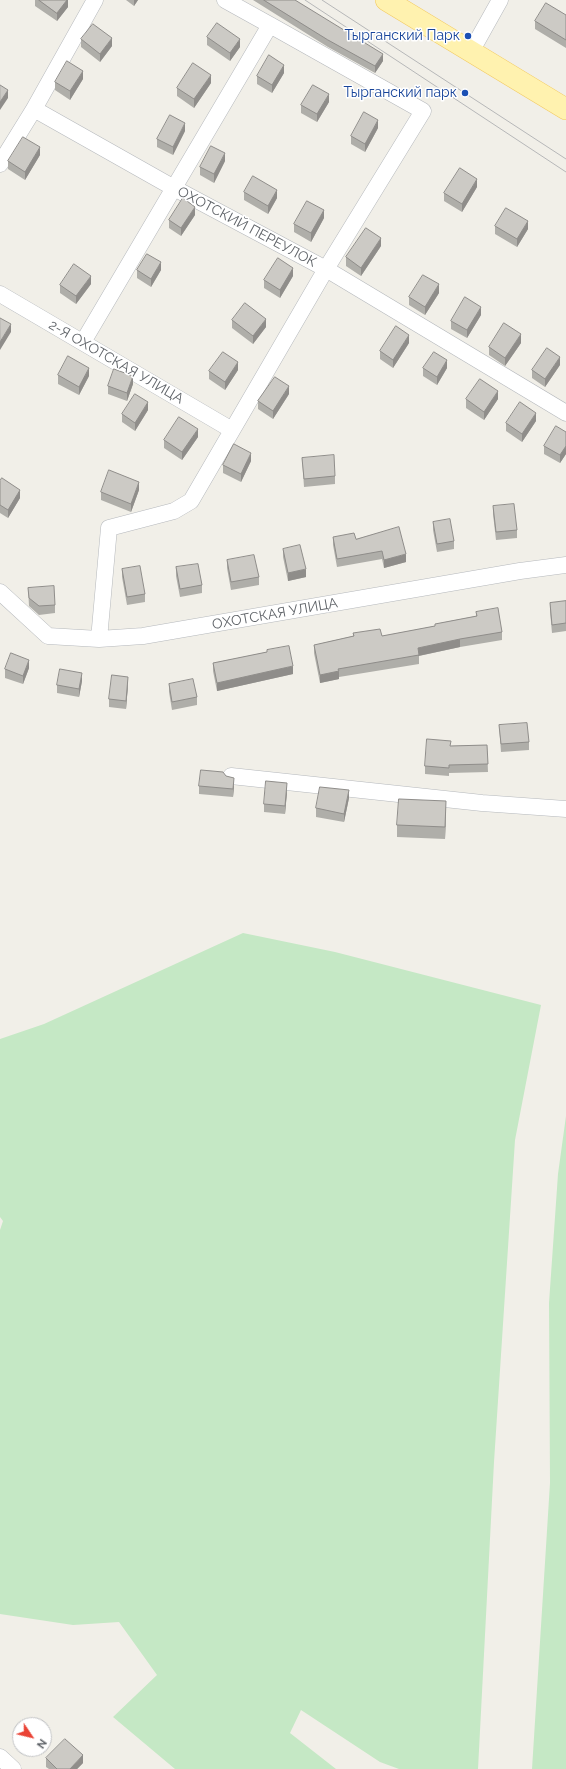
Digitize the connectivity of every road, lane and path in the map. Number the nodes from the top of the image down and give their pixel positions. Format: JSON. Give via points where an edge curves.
{"nodes":[{"id":1,"x":95,"y":0,"type":"edge"},
{"id":2,"x":225,"y":0,"type":"edge"},
{"id":3,"x":386,"y":0,"type":"edge"},
{"id":4,"x":500,"y":0,"type":"edge"},
{"id":5,"x":270,"y":25,"type":"junction"},
{"id":6,"x":472,"y":50,"type":"junction"},
{"id":7,"x":566,"y":108,"type":"edge"},
{"id":8,"x":34,"y":109,"type":"junction"},
{"id":9,"x":0,"y":164,"type":"edge"},
{"id":10,"x":174,"y":188,"type":"junction"},
{"id":11,"x":326,"y":269,"type":"junction"},
{"id":12,"x":0,"y":294,"type":"edge"},
{"id":13,"x":83,"y":342,"type":"junction"},
{"id":14,"x":566,"y":413,"type":"edge"},
{"id":15,"x":232,"y":430,"type":"junction"},
{"id":16,"x":566,"y":565,"type":"edge"},
{"id":17,"x":0,"y":592,"type":"edge"},
{"id":18,"x":98,"y":639,"type":"junction"},
{"id":19,"x":231,"y":776,"type":"edge"},
{"id":20,"x":566,"y":809,"type":"edge"},
{"id":21,"x":0,"y":1757,"type":"edge"},
{"id":22,"x":13,"y":1769,"type":"edge"}],
"edges":[{"from":1,"to":8,"type":"street"},
{"from":2,"to":5,"type":"street"},
{"from":3,"to":6,"type":"main road"},
{"from":4,"to":6,"type":"street"},
{"from":5,"to":10,"type":"street"},
{"from":5,"to":11,"type":"street","via":[[423,111]]},
{"from":6,"to":7,"type":"main road"},
{"from":8,"to":9,"type":"street"},
{"from":8,"to":10,"type":"street","name":"ОХОТСКИЙ ПЕРЕУЛОК"},
{"from":10,"to":11,"type":"street","name":"ОХОТСКИЙ ПЕРЕУЛОК"},
{"from":10,"to":13,"type":"street"},
{"from":11,"to":14,"type":"street","name":"ОХОТСКИЙ ПЕРЕУЛОК"},
{"from":11,"to":15,"type":"street"},
{"from":12,"to":13,"type":"street","name":"2-Я ОХОТСКАЯ УЛИЦА"},
{"from":13,"to":15,"type":"street","name":"2-Я ОХОТСКАЯ УЛИЦА"},
{"from":15,"to":18,"type":"street","via":[[191,501],[174,511],[109,528]]},
{"from":16,"to":18,"type":"street","name":"ОХОТСКАЯ УЛИЦА","via":[[143,636]]},
{"from":17,"to":18,"type":"street","name":"ОХОТСКАЯ УЛИЦА","via":[[48,636]]},
{"from":19,"to":20,"type":"street","via":[[482,803]]},
{"from":21,"to":22,"type":"street"}]}
